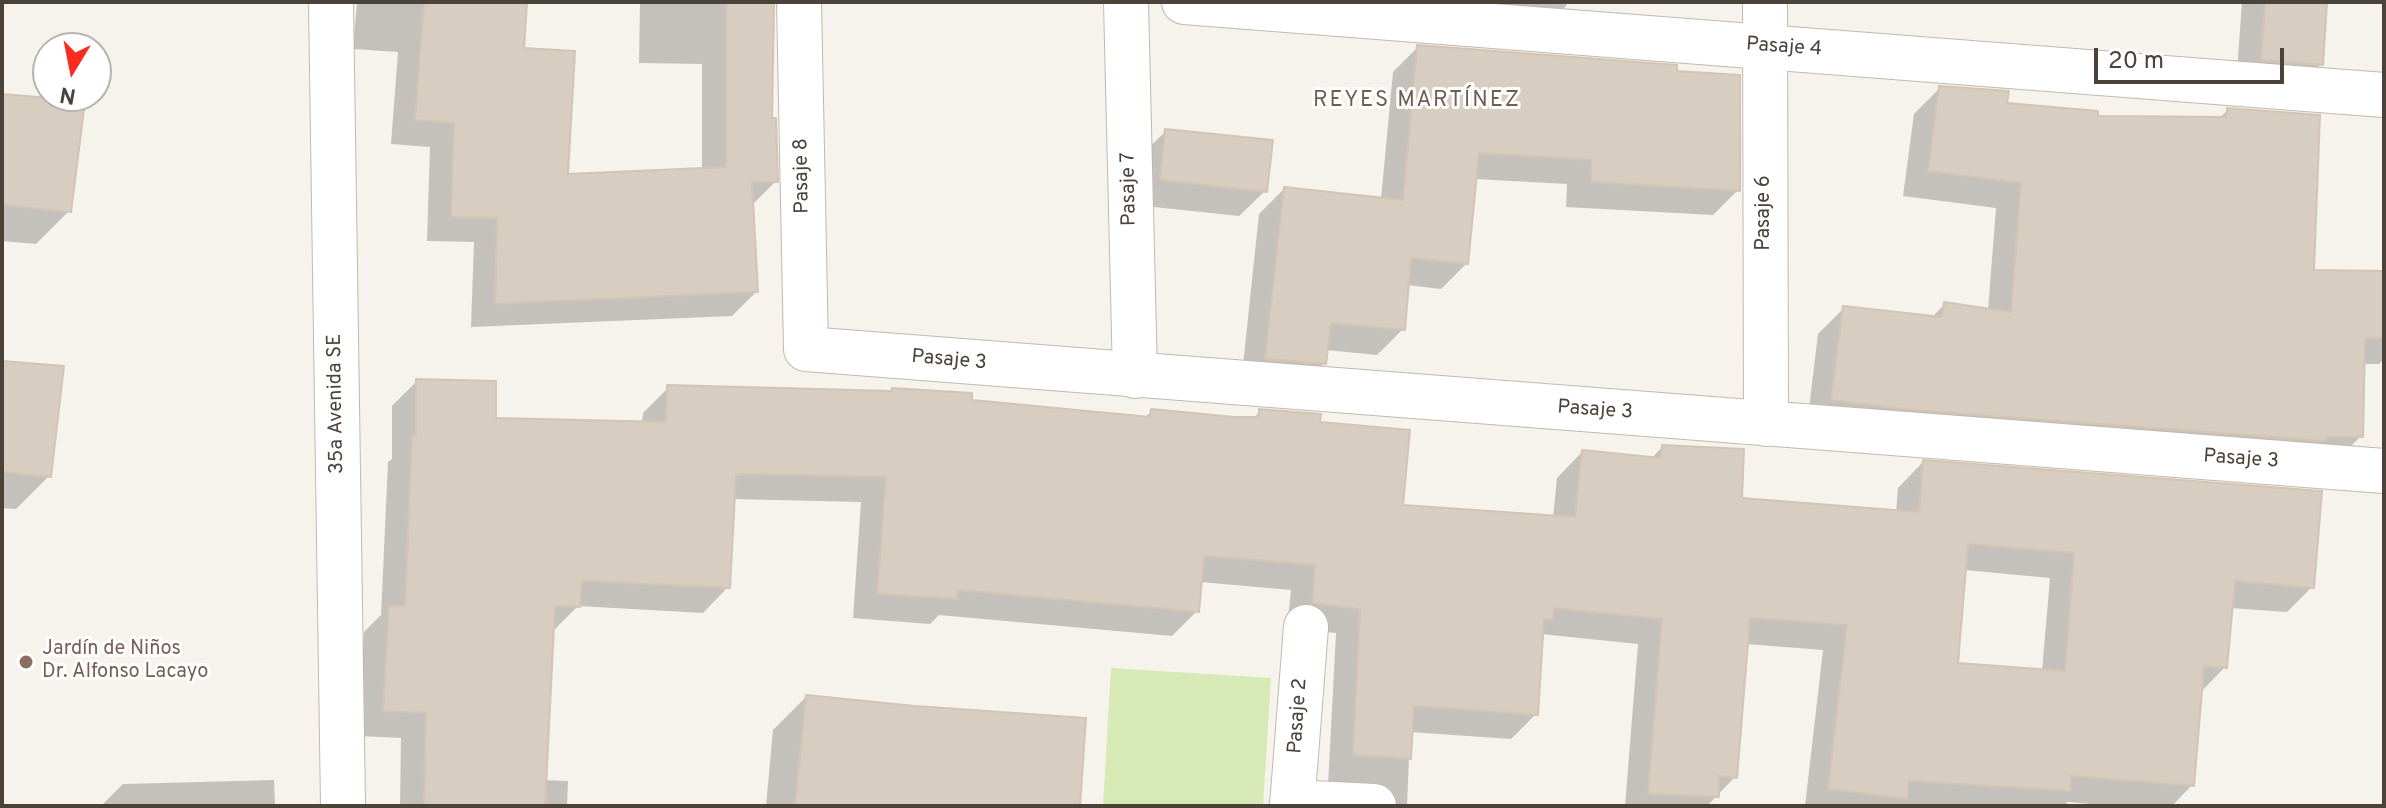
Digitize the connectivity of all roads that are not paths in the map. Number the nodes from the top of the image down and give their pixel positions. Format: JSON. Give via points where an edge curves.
{"nodes":[{"id":1,"x":331,"y":2,"type":"edge"},
{"id":2,"x":799,"y":2,"type":"edge"},
{"id":3,"x":1126,"y":2,"type":"edge"},
{"id":4,"x":1184,"y":2,"type":"edge"},
{"id":5,"x":1765,"y":2,"type":"edge"},
{"id":6,"x":1765,"y":47,"type":"junction"},
{"id":7,"x":2384,"y":95,"type":"edge"},
{"id":8,"x":806,"y":349,"type":"joint"},
{"id":9,"x":1135,"y":376,"type":"junction"},
{"id":10,"x":1766,"y":424,"type":"junction"},
{"id":11,"x":2384,"y":471,"type":"edge"},
{"id":12,"x":1306,"y":627,"type":"dead end"},
{"id":13,"x":1292,"y":804,"type":"edge"},
{"id":14,"x":343,"y":806,"type":"edge"},
{"id":15,"x":1374,"y":806,"type":"edge"}],
"edges":[{"from":1,"to":14,"type":"street","name":"35a Avenida SE"},
{"from":2,"to":8,"type":"street","name":"Pasaje 8"},
{"from":3,"to":9,"type":"street","name":"Pasaje 7"},
{"from":4,"to":6,"type":"street","name":"Pasaje 4"},
{"from":5,"to":6,"type":"street","name":"Pasaje 6"},
{"from":6,"to":7,"type":"street","name":"Pasaje 4"},
{"from":6,"to":10,"type":"street","name":"Pasaje 6"},
{"from":8,"to":9,"type":"street","name":"Pasaje 3"},
{"from":9,"to":10,"type":"street","name":"Pasaje 3"},
{"from":10,"to":11,"type":"street","name":"Pasaje 3"},
{"from":12,"to":13,"type":"street","name":"Pasaje 2"},
{"from":13,"to":15,"type":"street"}]}
